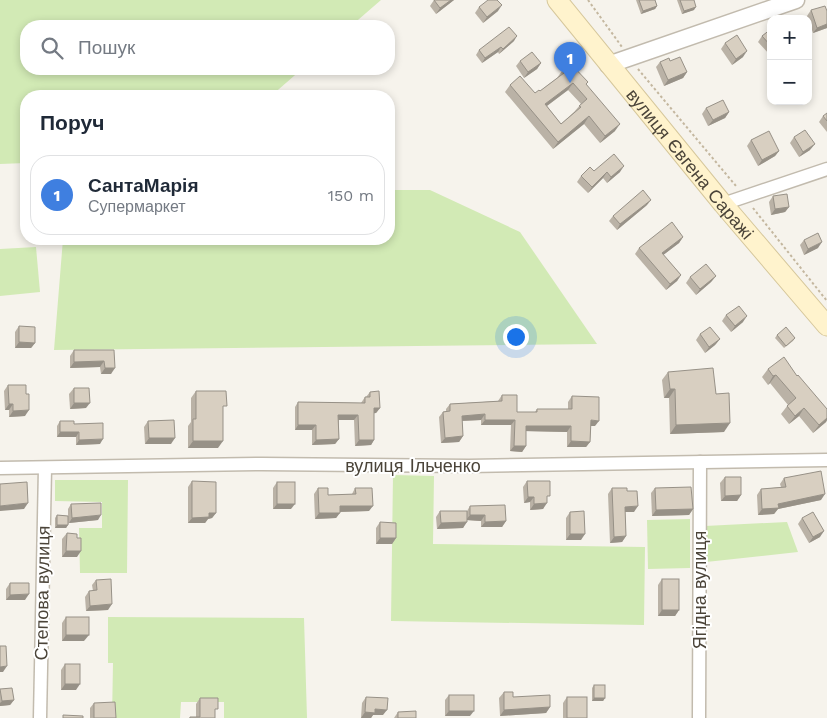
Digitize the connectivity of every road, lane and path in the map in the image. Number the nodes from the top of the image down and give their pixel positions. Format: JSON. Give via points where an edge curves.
{"nodes":[{"id":1,"x":557,"y":0,"type":"edge"},
{"id":2,"x":588,"y":0,"type":"edge"},
{"id":3,"x":796,"y":0,"type":"edge"},
{"id":4,"x":630,"y":58,"type":"junction"},
{"id":5,"x":608,"y":65,"type":"junction"},
{"id":6,"x":827,"y":169,"type":"edge"},
{"id":7,"x":745,"y":197,"type":"junction"},
{"id":8,"x":723,"y":204,"type":"junction"},
{"id":9,"x":827,"y":301,"type":"edge"},
{"id":10,"x":827,"y":326,"type":"edge"},
{"id":11,"x":827,"y":460,"type":"edge"},
{"id":12,"x":700,"y":462,"type":"junction"},
{"id":13,"x":0,"y":468,"type":"edge"},
{"id":14,"x":45,"y":468,"type":"junction"},
{"id":15,"x":40,"y":718,"type":"edge"},
{"id":16,"x":699,"y":718,"type":"edge"}],
"edges":[{"from":1,"to":5,"type":"main road","name":"вулиця Євгена Саражі"},
{"from":2,"to":4,"type":"path"},
{"from":3,"to":4,"type":"street"},
{"from":4,"to":5,"type":"street"},
{"from":4,"to":7,"type":"path"},
{"from":5,"to":8,"type":"main road","name":"вулиця Євгена Саражі"},
{"from":6,"to":7,"type":"street"},
{"from":7,"to":8,"type":"street"},
{"from":7,"to":9,"type":"path"},
{"from":8,"to":10,"type":"main road","name":"вулиця Євгена Саражі"},
{"from":11,"to":12,"type":"street","name":"вулиця Ільченко"},
{"from":12,"to":14,"type":"street","name":"вулиця Ільченко"},
{"from":12,"to":16,"type":"street","name":"Ягідна вулиця"},
{"from":13,"to":14,"type":"street","name":"вулиця Ільченко"},
{"from":14,"to":15,"type":"street","name":"Степова вулиця"}]}
